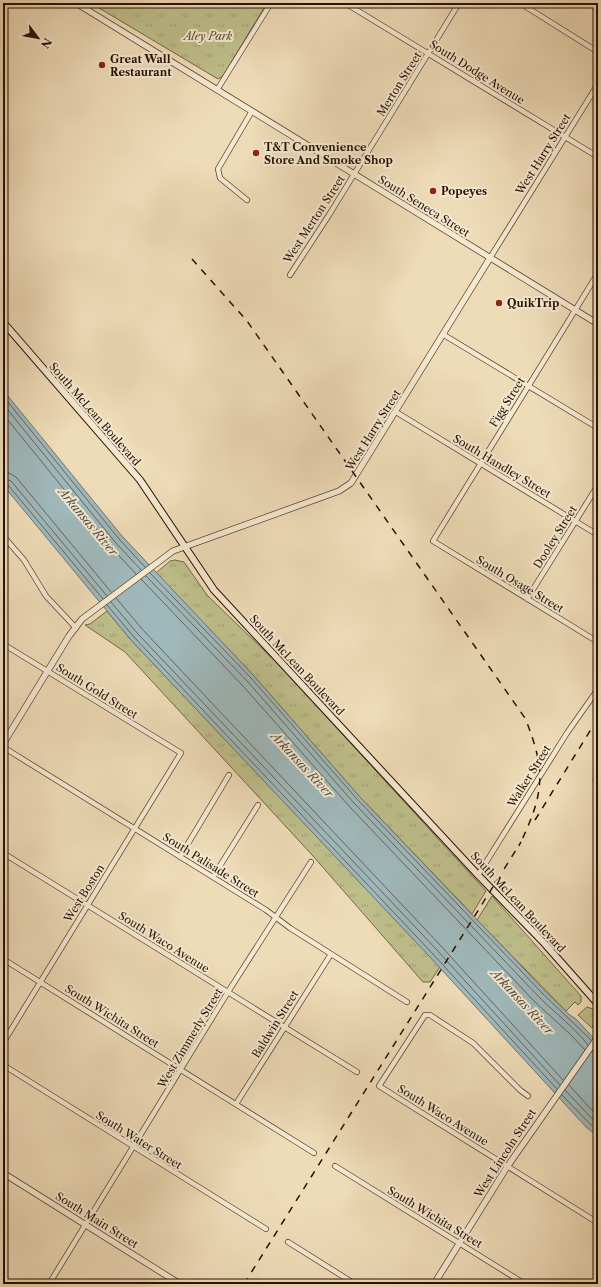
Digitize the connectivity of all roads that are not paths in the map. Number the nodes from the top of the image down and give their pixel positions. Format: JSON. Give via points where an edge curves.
{"nodes":[{"id":1,"x":76,"y":3,"type":"edge"},
{"id":2,"x":88,"y":3,"type":"edge"},
{"id":3,"x":271,"y":3,"type":"edge"},
{"id":4,"x":345,"y":3,"type":"edge"},
{"id":5,"x":460,"y":3,"type":"edge"},
{"id":6,"x":520,"y":3,"type":"edge"},
{"id":7,"x":85,"y":9,"type":"junction"},
{"id":8,"x":598,"y":52,"type":"edge"},
{"id":9,"x":429,"y":53,"type":"junction"},
{"id":10,"x":598,"y":84,"type":"edge"},
{"id":11,"x":218,"y":90,"type":"junction"},
{"id":12,"x":252,"y":111,"type":"junction"},
{"id":13,"x":565,"y":137,"type":"junction"},
{"id":14,"x":598,"y":157,"type":"edge"},
{"id":15,"x":354,"y":174,"type":"junction"},
{"id":16,"x":247,"y":200,"type":"dead end"},
{"id":17,"x":490,"y":258,"type":"junction"},
{"id":18,"x":598,"y":273,"type":"edge"},
{"id":19,"x":290,"y":275,"type":"dead end"},
{"id":20,"x":576,"y":310,"type":"junction"},
{"id":21,"x":3,"y":322,"type":"edge"},
{"id":22,"x":598,"y":324,"type":"edge"},
{"id":23,"x":444,"y":335,"type":"junction"},
{"id":24,"x":528,"y":386,"type":"junction"},
{"id":25,"x":396,"y":412,"type":"junction"},
{"id":26,"x":598,"y":428,"type":"edge"},
{"id":27,"x":480,"y":463,"type":"junction"},
{"id":28,"x":598,"y":485,"type":"edge"},
{"id":29,"x":575,"y":521,"type":"junction"},
{"id":30,"x":598,"y":535,"type":"edge"},
{"id":31,"x":3,"y":536,"type":"edge"},
{"id":32,"x":433,"y":541,"type":"joint"},
{"id":33,"x":184,"y":548,"type":"junction"},
{"id":34,"x":527,"y":599,"type":"junction"},
{"id":35,"x":76,"y":628,"type":"junction"},
{"id":36,"x":598,"y":642,"type":"edge"},
{"id":37,"x":3,"y":644,"type":"edge"},
{"id":38,"x":48,"y":671,"type":"junction"},
{"id":39,"x":598,"y":689,"type":"edge"},
{"id":40,"x":3,"y":745,"type":"edge"},
{"id":41,"x":181,"y":753,"type":"joint"},
{"id":42,"x":229,"y":775,"type":"dead end"},
{"id":43,"x":258,"y":805,"type":"dead end"},
{"id":44,"x":134,"y":828,"type":"junction"},
{"id":45,"x":3,"y":853,"type":"edge"},
{"id":46,"x":180,"y":857,"type":"junction"},
{"id":47,"x":311,"y":862,"type":"dead end"},
{"id":48,"x":478,"y":875,"type":"junction"},
{"id":49,"x":213,"y":877,"type":"junction"},
{"id":50,"x":87,"y":905,"type":"junction"},
{"id":51,"x":275,"y":917,"type":"junction"},
{"id":52,"x":331,"y":954,"type":"junction"},
{"id":53,"x":3,"y":958,"type":"edge"},
{"id":54,"x":40,"y":981,"type":"junction"},
{"id":55,"x":228,"y":992,"type":"junction"},
{"id":56,"x":408,"y":1002,"type":"dead end"},
{"id":57,"x":598,"y":1004,"type":"edge"},
{"id":58,"x":284,"y":1027,"type":"junction"},
{"id":59,"x":598,"y":1037,"type":"edge"},
{"id":60,"x":3,"y":1043,"type":"edge"},
{"id":61,"x":3,"y":1066,"type":"edge"},
{"id":62,"x":181,"y":1070,"type":"junction"},
{"id":63,"x":357,"y":1072,"type":"dead end"},
{"id":64,"x":528,"y":1096,"type":"dead end"},
{"id":65,"x":236,"y":1104,"type":"junction"},
{"id":66,"x":134,"y":1147,"type":"junction"},
{"id":67,"x":314,"y":1152,"type":"dead end"},
{"id":68,"x":335,"y":1166,"type":"dead end"},
{"id":69,"x":507,"y":1167,"type":"junction"},
{"id":70,"x":3,"y":1172,"type":"edge"},
{"id":71,"x":598,"y":1223,"type":"edge"},
{"id":72,"x":86,"y":1225,"type":"junction"},
{"id":73,"x":266,"y":1229,"type":"dead end"},
{"id":74,"x":288,"y":1242,"type":"dead end"},
{"id":75,"x":460,"y":1243,"type":"junction"},
{"id":76,"x":598,"y":1276,"type":"edge"},
{"id":77,"x":3,"y":1282,"type":"edge"},
{"id":78,"x":6,"y":1284,"type":"edge"},
{"id":79,"x":49,"y":1284,"type":"edge"},
{"id":80,"x":180,"y":1284,"type":"edge"},
{"id":81,"x":355,"y":1284,"type":"edge"},
{"id":82,"x":434,"y":1284,"type":"edge"},
{"id":83,"x":525,"y":1284,"type":"edge"},
{"id":84,"x":593,"y":1284,"type":"edge"}],
"edges":[{"from":1,"to":7,"type":"street","name":"South Seneca Street"},
{"from":2,"to":7,"type":"street"},
{"from":3,"to":11,"type":"street"},
{"from":4,"to":9,"type":"street","name":"South Dodge Avenue"},
{"from":5,"to":9,"type":"street","name":"Merton Street"},
{"from":6,"to":8,"type":"street"},
{"from":7,"to":11,"type":"street","name":"South Seneca Street"},
{"from":9,"to":13,"type":"street","name":"South Dodge Avenue"},
{"from":9,"to":15,"type":"street","name":"Merton Street"},
{"from":10,"to":13,"type":"street","name":"West Harry Street"},
{"from":11,"to":12,"type":"street","name":"South Seneca Street"},
{"from":12,"to":15,"type":"street","name":"South Seneca Street"},
{"from":12,"to":16,"type":"street","via":[[218,169],[220,178]]},
{"from":13,"to":14,"type":"street","name":"South Dodge Avenue"},
{"from":13,"to":17,"type":"street","name":"West Harry Street"},
{"from":15,"to":17,"type":"street","name":"South Seneca Street"},
{"from":15,"to":19,"type":"street","name":"West Merton Street"},
{"from":17,"to":20,"type":"street","name":"South Seneca Street"},
{"from":17,"to":23,"type":"street","name":"West Harry Street"},
{"from":18,"to":20,"type":"street","name":"Figg Street"},
{"from":20,"to":22,"type":"street","name":"South Seneca Street"},
{"from":20,"to":24,"type":"street","name":"Figg Street"},
{"from":21,"to":33,"type":"main road","name":"South McLean Boulevard","via":[[140,480]]},
{"from":23,"to":24,"type":"street"},
{"from":23,"to":25,"type":"street","name":"West Harry Street"},
{"from":24,"to":26,"type":"street"},
{"from":24,"to":27,"type":"street","name":"Figg Street"},
{"from":25,"to":27,"type":"street","name":"South Handley Street"},
{"from":25,"to":33,"type":"street","name":"West Harry Street","via":[[356,477],[339,491]]},
{"from":27,"to":29,"type":"street","name":"South Handley Street"},
{"from":27,"to":32,"type":"street","name":"Figg Street"},
{"from":28,"to":29,"type":"street","name":"Dooley Street"},
{"from":29,"to":30,"type":"street","name":"South Handley Street"},
{"from":29,"to":34,"type":"street","name":"Dooley Street"},
{"from":31,"to":35,"type":"street","via":[[24,560],[46,596]]},
{"from":32,"to":34,"type":"street","name":"South Osage Street"},
{"from":33,"to":35,"type":"street","name":"West Harry Street","via":[[161,560],[82,620]]},
{"from":33,"to":48,"type":"main road","name":"South McLean Boulevard","via":[[214,590]]},
{"from":34,"to":36,"type":"street","name":"South Osage Street"},
{"from":35,"to":38,"type":"street","name":"West Harry Street"},
{"from":37,"to":38,"type":"street","name":"South Gold Street"},
{"from":38,"to":40,"type":"street","name":"West Harry Street"},
{"from":38,"to":41,"type":"street","name":"South Gold Street"},
{"from":39,"to":48,"type":"street","name":"Walker Street","via":[[567,733]]},
{"from":40,"to":44,"type":"street","name":"South Palisade Street"},
{"from":41,"to":44,"type":"street","name":"West Boston"},
{"from":42,"to":46,"type":"street"},
{"from":43,"to":49,"type":"street"},
{"from":44,"to":46,"type":"street","name":"South Palisade Street"},
{"from":44,"to":50,"type":"street","name":"West Boston"},
{"from":45,"to":50,"type":"street","name":"South Waco Avenue"},
{"from":46,"to":49,"type":"street","name":"South Palisade Street"},
{"from":47,"to":51,"type":"street","name":"West Zimmerly Street"},
{"from":48,"to":57,"type":"main road","name":"South McLean Boulevard","via":[[544,943]]},
{"from":49,"to":51,"type":"street","name":"South Palisade Street"},
{"from":50,"to":54,"type":"street","name":"West Boston"},
{"from":50,"to":55,"type":"street","name":"South Waco Avenue"},
{"from":51,"to":52,"type":"street","name":"South Palisade Street"},
{"from":51,"to":55,"type":"street","name":"West Zimmerly Street"},
{"from":52,"to":56,"type":"street","name":"South Palisade Street"},
{"from":52,"to":58,"type":"street","name":"Baldwin Street"},
{"from":53,"to":54,"type":"street","name":"South Wichita Street"},
{"from":54,"to":60,"type":"street","name":"West Boston"},
{"from":54,"to":62,"type":"street","name":"South Wichita Street"},
{"from":55,"to":58,"type":"street","name":"South Waco Avenue"},
{"from":55,"to":62,"type":"street","name":"West Zimmerly Street"},
{"from":58,"to":63,"type":"street","name":"South Waco Avenue"},
{"from":58,"to":65,"type":"street","name":"Baldwin Street"},
{"from":59,"to":69,"type":"street","name":"West Lincoln Street"},
{"from":61,"to":66,"type":"street","name":"South Water Street"},
{"from":62,"to":65,"type":"street","name":"South Wichita Street"},
{"from":62,"to":66,"type":"street","name":"West Zimmerly Street"},
{"from":64,"to":69,"type":"street","name":"South Waco Avenue","via":[[463,1035],[430,1015],[425,1015],[379,1086]]},
{"from":65,"to":67,"type":"street","name":"South Wichita Street"},
{"from":66,"to":72,"type":"street","name":"West Zimmerly Street"},
{"from":66,"to":73,"type":"street","name":"South Water Street"},
{"from":68,"to":75,"type":"street","name":"South Wichita Street"},
{"from":69,"to":71,"type":"street","name":"South Waco Avenue"},
{"from":69,"to":75,"type":"street","name":"West Lincoln Street"},
{"from":70,"to":72,"type":"street","name":"South Main Street"},
{"from":72,"to":79,"type":"street","name":"West Zimmerly Street"},
{"from":72,"to":80,"type":"street","name":"South Main Street"},
{"from":74,"to":81,"type":"street"},
{"from":75,"to":82,"type":"street","name":"West Lincoln Street"},
{"from":75,"to":83,"type":"street","name":"South Wichita Street"},
{"from":76,"to":84,"type":"street"},
{"from":77,"to":78,"type":"street"}]}
